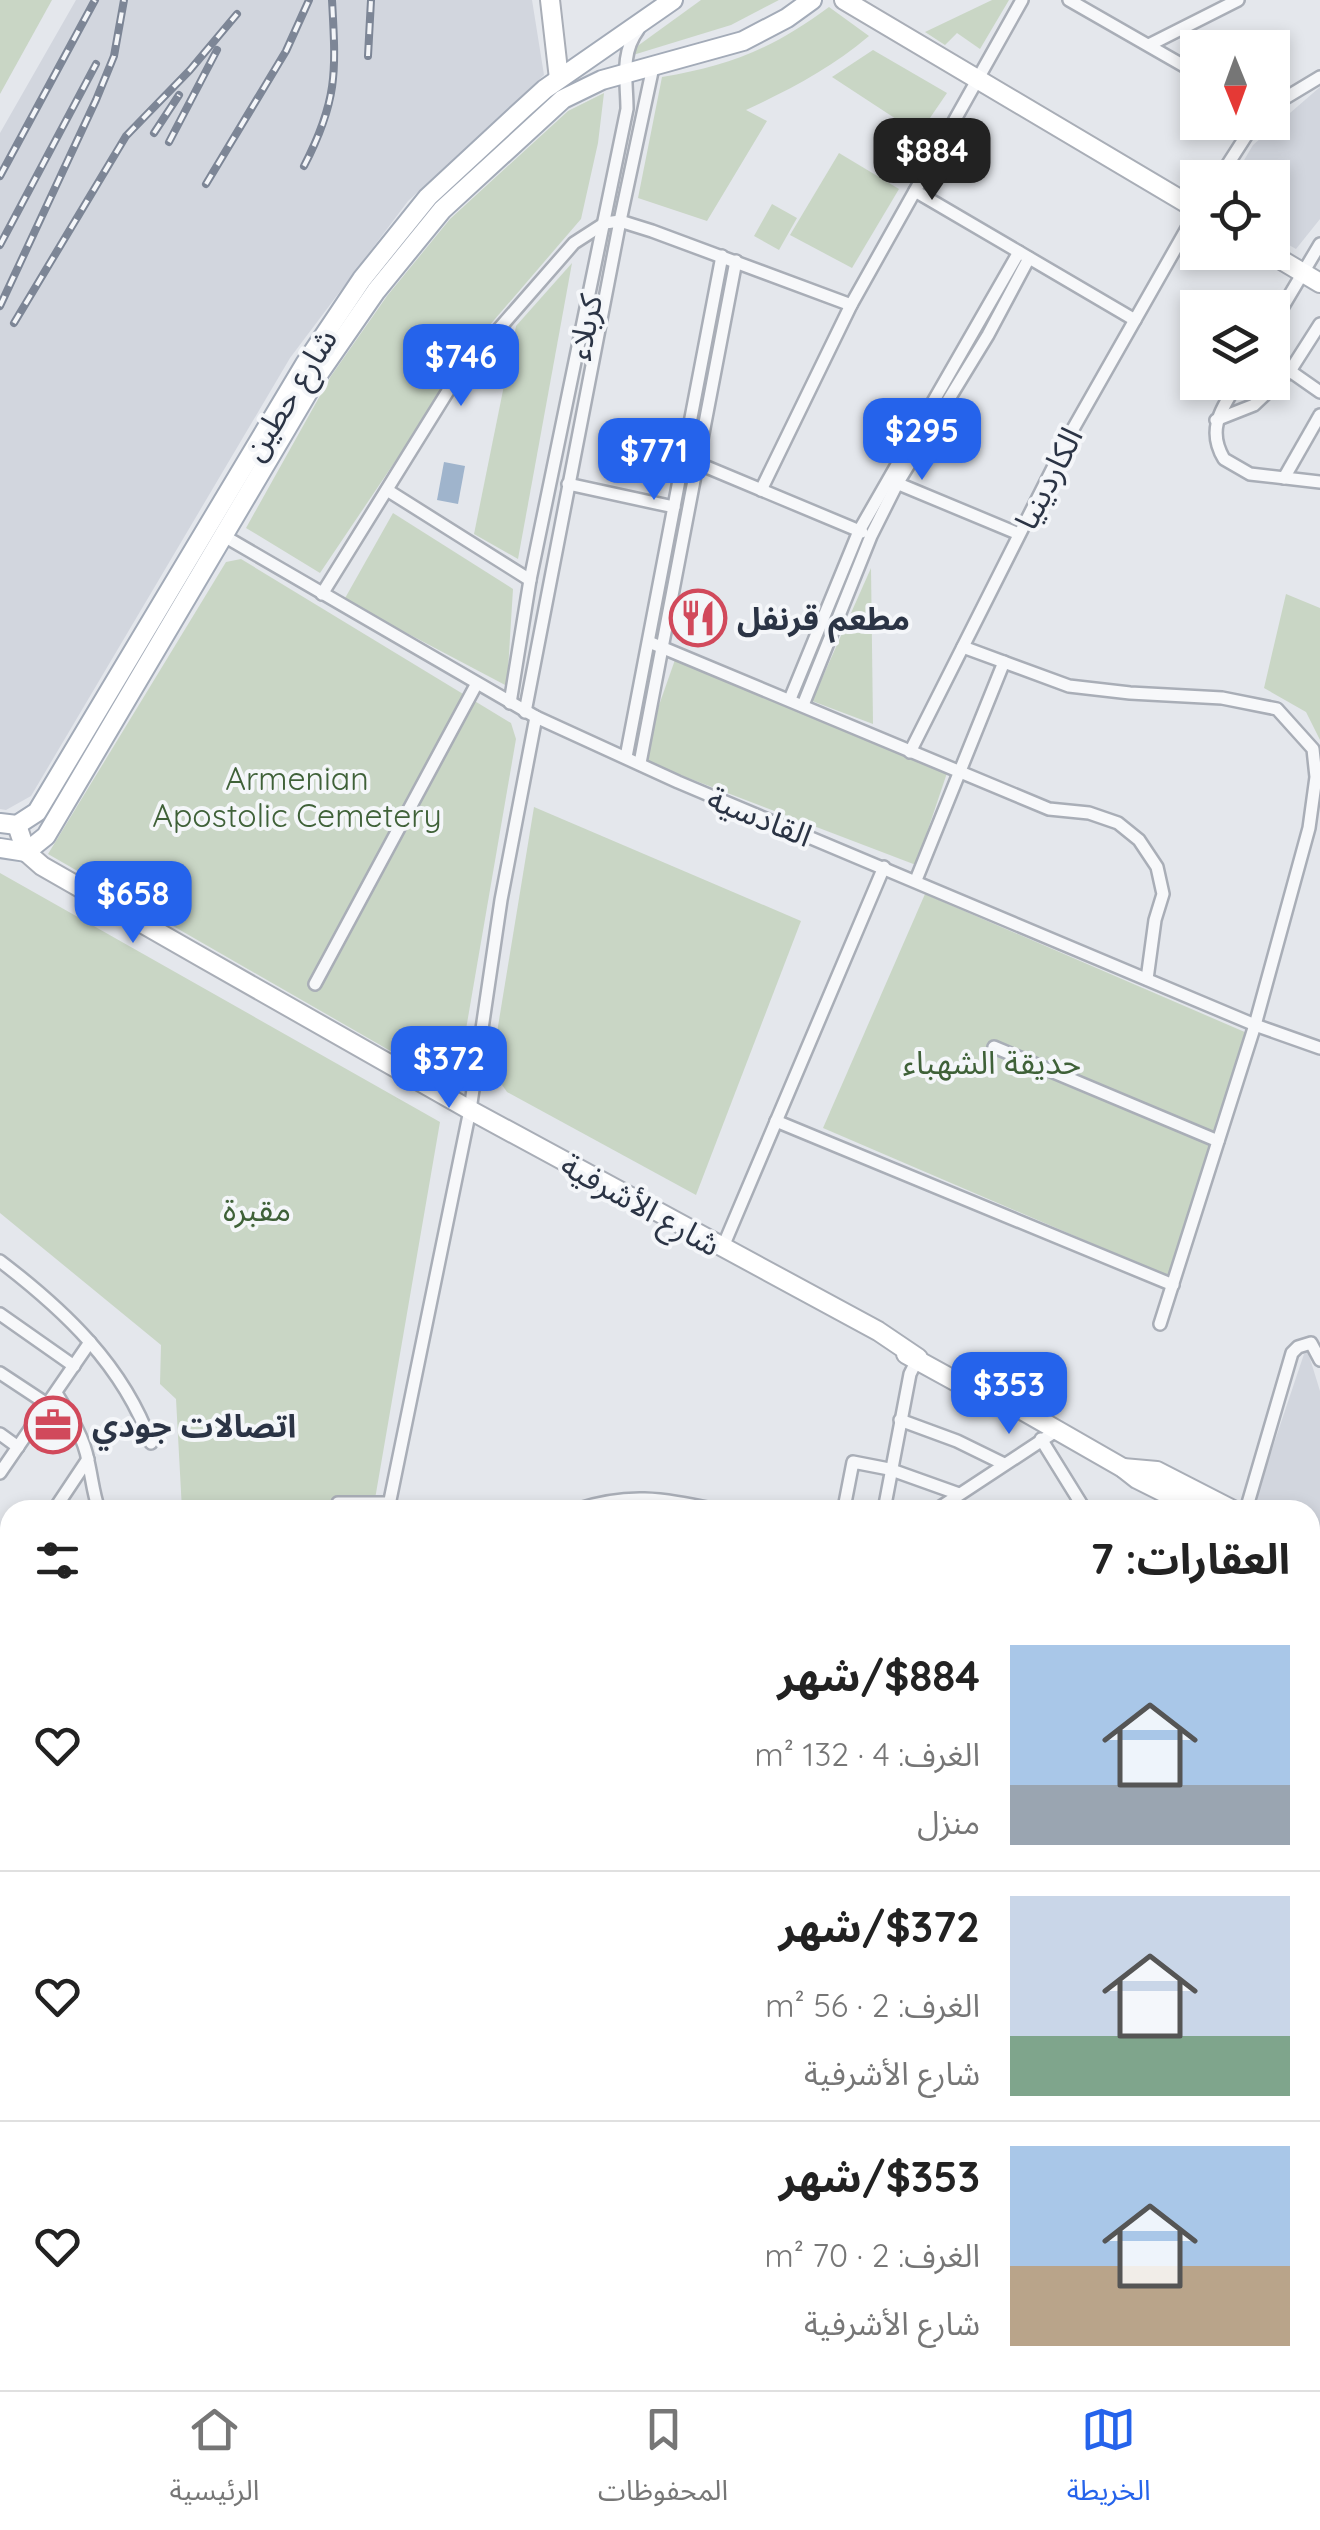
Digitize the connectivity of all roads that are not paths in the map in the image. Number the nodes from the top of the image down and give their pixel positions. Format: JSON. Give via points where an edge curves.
{"nodes":[{"id":1,"x":673,"y":0,"type":"edge"},
{"id":2,"x":812,"y":0,"type":"edge"},
{"id":3,"x":845,"y":0,"type":"edge"},
{"id":4,"x":1022,"y":0,"type":"edge"},
{"id":5,"x":1069,"y":0,"type":"edge"},
{"id":6,"x":1238,"y":0,"type":"edge"},
{"id":7,"x":551,"y":1,"type":"edge"},
{"id":8,"x":651,"y":16,"type":"junction"},
{"id":9,"x":1149,"y":45,"type":"junction"},
{"id":10,"x":1180,"y":63,"type":"edge"},
{"id":11,"x":653,"y":67,"type":"junction"},
{"id":12,"x":626,"y":74,"type":"junction"},
{"id":13,"x":1320,"y":76,"type":"edge"},
{"id":14,"x":559,"y":80,"type":"junction"},
{"id":15,"x":978,"y":82,"type":"junction"},
{"id":16,"x":1290,"y":95,"type":"edge"},
{"id":17,"x":915,"y":191,"type":"junction"},
{"id":18,"x":1180,"y":200,"type":"edge"},
{"id":19,"x":620,"y":221,"type":"junction"},
{"id":20,"x":606,"y":224,"type":"junction"},
{"id":21,"x":1180,"y":240,"type":"edge"},
{"id":22,"x":1320,"y":244,"type":"edge"},
{"id":23,"x":1024,"y":255,"type":"junction"},
{"id":24,"x":722,"y":256,"type":"junction"},
{"id":25,"x":736,"y":261,"type":"junction"},
{"id":26,"x":1290,"y":265,"type":"edge"},
{"id":27,"x":1303,"y":273,"type":"junction"},
{"id":28,"x":1320,"y":283,"type":"edge"},
{"id":29,"x":1290,"y":295,"type":"edge"},
{"id":30,"x":851,"y":304,"type":"junction"},
{"id":31,"x":1135,"y":320,"type":"junction"},
{"id":32,"x":1318,"y":333,"type":"edge"},
{"id":33,"x":1290,"y":371,"type":"joint"},
{"id":34,"x":1320,"y":392,"type":"edge"},
{"id":35,"x":1228,"y":400,"type":"edge"},
{"id":36,"x":1260,"y":400,"type":"edge"},
{"id":37,"x":1320,"y":415,"type":"edge"},
{"id":38,"x":1216,"y":420,"type":"junction"},
{"id":39,"x":697,"y":463,"type":"junction"},
{"id":40,"x":1284,"y":478,"type":"junction"},
{"id":41,"x":893,"y":482,"type":"junction"},
{"id":42,"x":1320,"y":482,"type":"edge"},
{"id":43,"x":568,"y":484,"type":"junction"},
{"id":44,"x":387,"y":490,"type":"junction"},
{"id":45,"x":761,"y":490,"type":"junction"},
{"id":46,"x":674,"y":507,"type":"junction"},
{"id":47,"x":865,"y":533,"type":"junction"},
{"id":48,"x":1019,"y":534,"type":"junction"},
{"id":49,"x":224,"y":536,"type":"junction"},
{"id":50,"x":530,"y":580,"type":"junction"},
{"id":51,"x":322,"y":594,"type":"junction"},
{"id":52,"x":648,"y":642,"type":"junction"},
{"id":53,"x":662,"y":646,"type":"junction"},
{"id":54,"x":962,"y":647,"type":"junction"},
{"id":55,"x":1004,"y":662,"type":"junction"},
{"id":56,"x":476,"y":685,"type":"junction"},
{"id":57,"x":790,"y":699,"type":"junction"},
{"id":58,"x":510,"y":704,"type":"junction"},
{"id":59,"x":804,"y":705,"type":"junction"},
{"id":60,"x":530,"y":714,"type":"junction"},
{"id":61,"x":910,"y":752,"type":"junction"},
{"id":62,"x":626,"y":757,"type":"junction"},
{"id":63,"x":640,"y":763,"type":"junction"},
{"id":64,"x":958,"y":774,"type":"junction"},
{"id":65,"x":8,"y":824,"type":"edge"},
{"id":66,"x":1314,"y":830,"type":"edge"},
{"id":67,"x":0,"y":848,"type":"edge"},
{"id":68,"x":26,"y":852,"type":"junction"},
{"id":69,"x":884,"y":866,"type":"junction"},
{"id":70,"x":916,"y":880,"type":"junction"},
{"id":71,"x":1147,"y":979,"type":"junction"},
{"id":72,"x":314,"y":984,"type":"dead end"},
{"id":73,"x":1255,"y":1025,"type":"junction"},
{"id":74,"x":994,"y":1046,"type":"dead end"},
{"id":75,"x":1320,"y":1048,"type":"edge"},
{"id":76,"x":470,"y":1110,"type":"junction"},
{"id":77,"x":776,"y":1121,"type":"junction"},
{"id":78,"x":1218,"y":1141,"type":"junction"},
{"id":79,"x":722,"y":1249,"type":"junction"},
{"id":80,"x":0,"y":1260,"type":"edge"},
{"id":81,"x":1173,"y":1285,"type":"junction"},
{"id":82,"x":0,"y":1314,"type":"edge"},
{"id":83,"x":1160,"y":1324,"type":"dead end"},
{"id":84,"x":90,"y":1342,"type":"junction"},
{"id":85,"x":1316,"y":1343,"type":"edge"},
{"id":86,"x":918,"y":1358,"type":"junction"},
{"id":87,"x":1320,"y":1360,"type":"edge"},
{"id":88,"x":74,"y":1366,"type":"junction"},
{"id":89,"x":0,"y":1372,"type":"edge"},
{"id":90,"x":56,"y":1393,"type":"junction"},
{"id":91,"x":47,"y":1404,"type":"junction"},
{"id":92,"x":900,"y":1420,"type":"junction"},
{"id":93,"x":0,"y":1434,"type":"edge"},
{"id":94,"x":1048,"y":1435,"type":"junction"},
{"id":95,"x":151,"y":1442,"type":"dead end"},
{"id":96,"x":18,"y":1447,"type":"junction"},
{"id":97,"x":88,"y":1459,"type":"junction"},
{"id":98,"x":1004,"y":1464,"type":"junction"},
{"id":99,"x":1124,"y":1468,"type":"junction"},
{"id":100,"x":890,"y":1470,"type":"junction"},
{"id":101,"x":0,"y":1473,"type":"edge"},
{"id":102,"x":958,"y":1494,"type":"junction"},
{"id":103,"x":61,"y":1500,"type":"edge"},
{"id":104,"x":95,"y":1500,"type":"edge"},
{"id":105,"x":390,"y":1500,"type":"edge"},
{"id":106,"x":610,"y":1500,"type":"edge"},
{"id":107,"x":668,"y":1500,"type":"edge"},
{"id":108,"x":846,"y":1500,"type":"edge"},
{"id":109,"x":886,"y":1500,"type":"edge"},
{"id":110,"x":950,"y":1500,"type":"edge"},
{"id":111,"x":1081,"y":1500,"type":"edge"},
{"id":112,"x":1179,"y":1500,"type":"edge"},
{"id":113,"x":1214,"y":1500,"type":"edge"},
{"id":114,"x":1249,"y":1500,"type":"edge"}],
"edges":[{"from":1,"to":8,"type":"main road","name":"شارع حطين"},
{"from":2,"to":11,"type":"main road","name":"شارع حطين","via":[[743,41]]},
{"from":3,"to":15,"type":"main road"},
{"from":4,"to":15,"type":"street"},
{"from":5,"to":9,"type":"street"},
{"from":6,"to":9,"type":"street"},
{"from":7,"to":14,"type":"main road"},
{"from":8,"to":12,"type":"street","name":"كربلاء","via":[[628,46]]},
{"from":8,"to":14,"type":"main road","name":"شارع حطين"},
{"from":9,"to":10,"type":"street"},
{"from":11,"to":12,"type":"main road","name":"شارع حطين"},
{"from":11,"to":19,"type":"street","name":"كربلاء"},
{"from":12,"to":20,"type":"street","name":"كربلاء","via":[[627,109]]},
{"from":12,"to":49,"type":"main road","name":"شارع حطين","via":[[563,100],[442,210],[320,372]]},
{"from":13,"to":16,"type":"street"},
{"from":14,"to":65,"type":"main road","name":"شارع حطين","via":[[428,197],[362,278],[37,812]]},
{"from":15,"to":17,"type":"street"},
{"from":15,"to":18,"type":"main road"},
{"from":17,"to":23,"type":"street"},
{"from":17,"to":30,"type":"street"},
{"from":19,"to":20,"type":"street"},
{"from":19,"to":24,"type":"street"},
{"from":19,"to":43,"type":"street","name":"كربلاء"},
{"from":20,"to":44,"type":"street","via":[[574,243],[456,378]]},
{"from":20,"to":50,"type":"street","name":"كربلاء"},
{"from":21,"to":31,"type":"street","name":"الكاردينيا"},
{"from":22,"to":27,"type":"street"},
{"from":23,"to":31,"type":"street"},
{"from":23,"to":41,"type":"street","via":[[988,335]]},
{"from":24,"to":25,"type":"street"},
{"from":24,"to":46,"type":"street"},
{"from":25,"to":30,"type":"street"},
{"from":25,"to":39,"type":"street"},
{"from":26,"to":27,"type":"main road"},
{"from":27,"to":28,"type":"main road"},
{"from":27,"to":29,"type":"street"},
{"from":30,"to":45,"type":"street"},
{"from":31,"to":48,"type":"street","name":"الكاردينيا"},
{"from":32,"to":33,"type":"street"},
{"from":33,"to":34,"type":"street"},
{"from":35,"to":38,"type":"street"},
{"from":36,"to":38,"type":"street"},
{"from":37,"to":40,"type":"street"},
{"from":38,"to":40,"type":"street","via":[[1224,459],[1250,474]]},
{"from":39,"to":45,"type":"street"},
{"from":39,"to":53,"type":"street"},
{"from":40,"to":42,"type":"street"},
{"from":41,"to":47,"type":"street"},
{"from":41,"to":48,"type":"street"},
{"from":43,"to":46,"type":"street"},
{"from":43,"to":60,"type":"street","name":"كربلاء"},
{"from":44,"to":50,"type":"street"},
{"from":44,"to":51,"type":"street"},
{"from":45,"to":47,"type":"street"},
{"from":46,"to":52,"type":"street"},
{"from":47,"to":57,"type":"street"},
{"from":47,"to":59,"type":"street"},
{"from":48,"to":54,"type":"street","name":"الكاردينيا"},
{"from":49,"to":51,"type":"street","name":"القادسية"},
{"from":49,"to":68,"type":"main road","name":"شارع حطين","via":[[60,816]]},
{"from":50,"to":58,"type":"street","name":"كربلاء"},
{"from":51,"to":56,"type":"street","name":"القادسية"},
{"from":52,"to":53,"type":"street"},
{"from":52,"to":62,"type":"street"},
{"from":53,"to":57,"type":"street"},
{"from":53,"to":63,"type":"street"},
{"from":54,"to":55,"type":"street"},
{"from":54,"to":61,"type":"street","name":"الكاردينيا"},
{"from":55,"to":64,"type":"street"},
{"from":55,"to":66,"type":"street","via":[[1069,686],[1277,709],[1313,749]]},
{"from":56,"to":58,"type":"street","name":"القادسية"},
{"from":56,"to":72,"type":"street"},
{"from":57,"to":59,"type":"street"},
{"from":58,"to":60,"type":"street","name":"القادسية"},
{"from":59,"to":61,"type":"street"},
{"from":60,"to":62,"type":"street","name":"القادسية"},
{"from":60,"to":76,"type":"street","name":"كربلاء"},
{"from":61,"to":64,"type":"street"},
{"from":62,"to":63,"type":"street","name":"القادسية"},
{"from":63,"to":69,"type":"street","name":"القادسية"},
{"from":64,"to":70,"type":"street"},
{"from":64,"to":71,"type":"street","via":[[1050,810],[1118,823],[1139,840],[1157,867],[1163,894]]},
{"from":65,"to":68,"type":"main road"},
{"from":66,"to":73,"type":"street"},
{"from":67,"to":68,"type":"main road","name":"شارع الأشرفية"},
{"from":68,"to":76,"type":"main road","name":"شارع الأشرفية","via":[[317,1030]]},
{"from":69,"to":70,"type":"street","name":"القادسية"},
{"from":69,"to":77,"type":"street"},
{"from":70,"to":71,"type":"street","name":"القادسية"},
{"from":71,"to":73,"type":"street","name":"القادسية"},
{"from":73,"to":75,"type":"street","name":"القادسية"},
{"from":73,"to":78,"type":"street"},
{"from":74,"to":78,"type":"street"},
{"from":76,"to":79,"type":"main road","name":"شارع الأشرفية"},
{"from":76,"to":105,"type":"street","name":"كربلاء"},
{"from":77,"to":79,"type":"street"},
{"from":77,"to":81,"type":"street"},
{"from":78,"to":81,"type":"street"},
{"from":79,"to":86,"type":"main road","name":"شارع الأشرفية"},
{"from":80,"to":84,"type":"street"},
{"from":81,"to":83,"type":"street"},
{"from":82,"to":88,"type":"street"},
{"from":84,"to":88,"type":"street"},
{"from":84,"to":95,"type":"street","via":[[138,1408]]},
{"from":85,"to":87,"type":"street"},
{"from":85,"to":114,"type":"street","via":[[1292,1353]]},
{"from":86,"to":92,"type":"street"},
{"from":86,"to":94,"type":"main road","name":"شارع الأشرفية"},
{"from":88,"to":90,"type":"street"},
{"from":89,"to":91,"type":"street"},
{"from":90,"to":91,"type":"street"},
{"from":90,"to":97,"type":"street"},
{"from":91,"to":96,"type":"street"},
{"from":92,"to":98,"type":"street"},
{"from":92,"to":100,"type":"street"},
{"from":93,"to":96,"type":"street"},
{"from":94,"to":98,"type":"street"},
{"from":94,"to":99,"type":"main road","name":"شارع الأشرفية"},
{"from":94,"to":111,"type":"street"},
{"from":96,"to":101,"type":"street"},
{"from":97,"to":103,"type":"street"},
{"from":97,"to":104,"type":"street"},
{"from":98,"to":102,"type":"street"},
{"from":99,"to":112,"type":"main road","name":"شارع الأشرفية"},
{"from":99,"to":113,"type":"main road","name":"شارع الأشرفية","via":[[1158,1471]]},
{"from":100,"to":102,"type":"street"},
{"from":100,"to":108,"type":"street","via":[[853,1462]]},
{"from":100,"to":109,"type":"street"},
{"from":102,"to":110,"type":"street"},
{"from":106,"to":107,"type":"street"}]}
